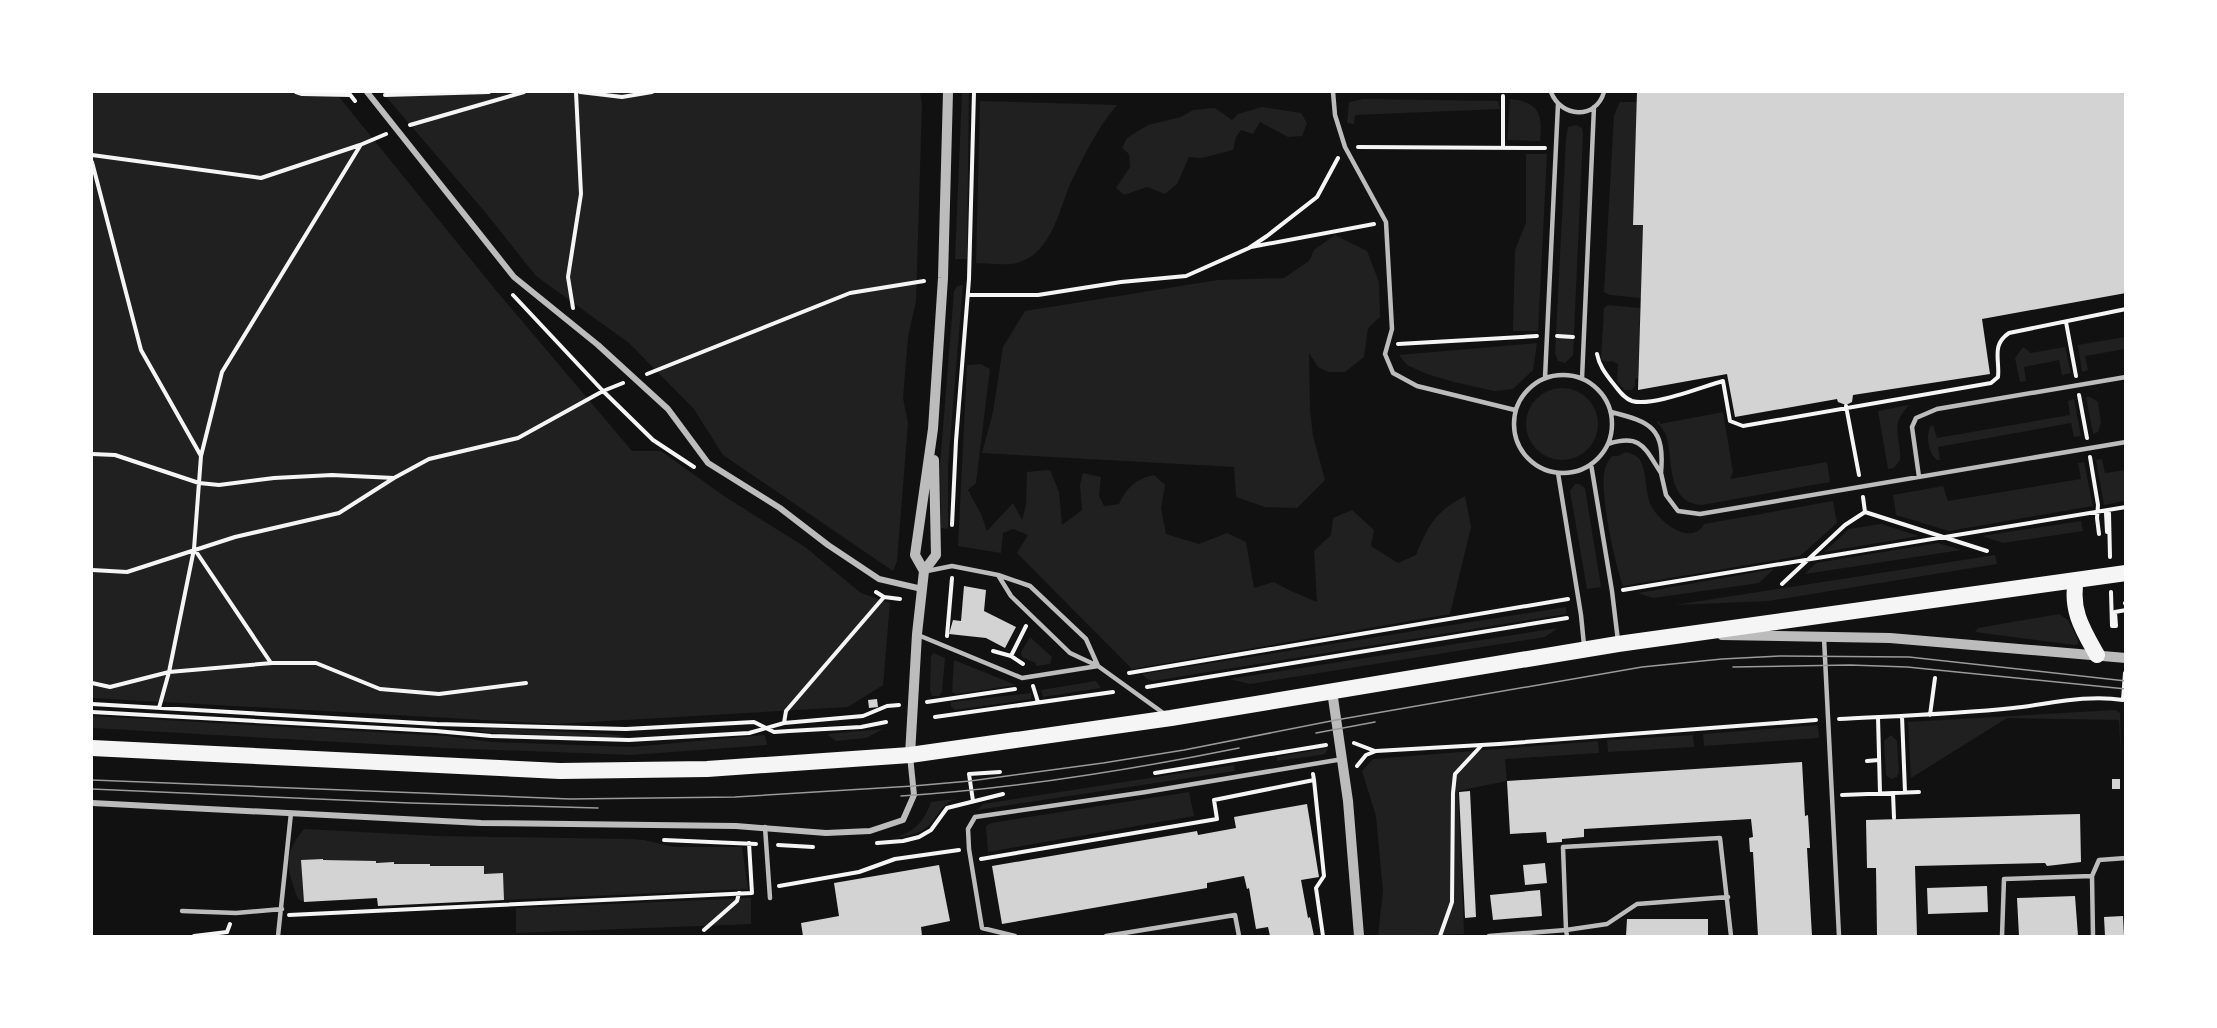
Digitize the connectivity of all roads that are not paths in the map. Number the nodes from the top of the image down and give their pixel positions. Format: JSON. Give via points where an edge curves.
{"nodes":[{"id":1,"x":948,"y":92,"type":"edge"},
{"id":2,"x":1333,"y":92,"type":"edge"},
{"id":3,"x":1551,"y":92,"type":"edge"},
{"id":4,"x":1604,"y":92,"type":"edge"},
{"id":5,"x":369,"y":94,"type":"edge"},
{"id":6,"x":1558,"y":104,"type":"junction"},
{"id":7,"x":1594,"y":106,"type":"junction"},
{"id":8,"x":2126,"y":377,"type":"edge"},
{"id":9,"x":1545,"y":378,"type":"junction"},
{"id":10,"x":1582,"y":379,"type":"junction"},
{"id":11,"x":1515,"y":410,"type":"junction"},
{"id":12,"x":1611,"y":412,"type":"junction"},
{"id":13,"x":933,"y":429,"type":"junction"},
{"id":14,"x":2126,"y":442,"type":"edge"},
{"id":15,"x":1608,"y":444,"type":"junction"},
{"id":16,"x":1591,"y":464,"type":"junction"},
{"id":17,"x":1558,"y":472,"type":"junction"},
{"id":18,"x":1661,"y":473,"type":"junction"},
{"id":19,"x":1919,"y":477,"type":"junction"},
{"id":20,"x":924,"y":571,"type":"junction"},
{"id":21,"x":2126,"y":573,"type":"edge"},
{"id":22,"x":998,"y":575,"type":"junction"},
{"id":23,"x":2076,"y":580,"type":"junction"},
{"id":24,"x":922,"y":589,"type":"junction"},
{"id":25,"x":916,"y":634,"type":"junction"},
{"id":26,"x":1687,"y":635,"type":"junction"},
{"id":27,"x":1824,"y":638,"type":"junction"},
{"id":28,"x":1618,"y":644,"type":"junction"},
{"id":29,"x":1584,"y":649,"type":"junction"},
{"id":30,"x":2097,"y":655,"type":"junction"},
{"id":31,"x":2126,"y":658,"type":"edge"},
{"id":32,"x":1098,"y":666,"type":"junction"},
{"id":33,"x":1332,"y":691,"type":"junction"},
{"id":34,"x":1171,"y":718,"type":"junction"},
{"id":35,"x":92,"y":748,"type":"edge"},
{"id":36,"x":910,"y":755,"type":"junction"},
{"id":37,"x":1343,"y":759,"type":"junction"},
{"id":38,"x":92,"y":803,"type":"edge"},
{"id":39,"x":291,"y":813,"type":"junction"},
{"id":40,"x":765,"y":827,"type":"junction"},
{"id":41,"x":2126,"y":858,"type":"edge"},
{"id":42,"x":2092,"y":876,"type":"junction"},
{"id":43,"x":1728,"y":897,"type":"junction"},
{"id":44,"x":770,"y":898,"type":"dead end"},
{"id":45,"x":182,"y":911,"type":"dead end"},
{"id":46,"x":282,"y":912,"type":"junction"},
{"id":47,"x":1566,"y":933,"type":"edge"},
{"id":48,"x":278,"y":936,"type":"edge"},
{"id":49,"x":1015,"y":936,"type":"edge"},
{"id":50,"x":1107,"y":936,"type":"edge"},
{"id":51,"x":1239,"y":936,"type":"edge"},
{"id":52,"x":1359,"y":936,"type":"edge"},
{"id":53,"x":1489,"y":936,"type":"edge"},
{"id":54,"x":1731,"y":936,"type":"edge"},
{"id":55,"x":1839,"y":936,"type":"edge"},
{"id":56,"x":2002,"y":936,"type":"edge"},
{"id":57,"x":2093,"y":936,"type":"edge"}],
"edges":[{"from":1,"to":13,"type":"street","via":[[944,278]]},
{"from":2,"to":11,"type":"lane","via":[[1345,147],[1386,222],[1392,329],[1385,354],[1393,373],[1417,386]]},
{"from":3,"to":6,"type":"lane"},
{"from":4,"to":7,"type":"lane"},
{"from":5,"to":24,"type":"street","via":[[514,277],[668,409],[708,463],[780,508],[879,579]]},
{"from":6,"to":7,"type":"lane","via":[[1576,112]]},
{"from":6,"to":9,"type":"lane"},
{"from":7,"to":10,"type":"lane"},
{"from":8,"to":19,"type":"lane","via":[[1937,409],[1916,418],[1912,427]]},
{"from":9,"to":10,"type":"lane","via":[[1563,375]]},
{"from":9,"to":11,"type":"lane","via":[[1526,391]]},
{"from":10,"to":12,"type":"lane","via":[[1599,391]]},
{"from":11,"to":17,"type":"lane","via":[[1517,444],[1541,468]]},
{"from":12,"to":15,"type":"lane"},
{"from":12,"to":18,"type":"lane","via":[[1638,419],[1654,430],[1661,448]]},
{"from":13,"to":20,"type":"street","via":[[915,555]]},
{"from":13,"to":20,"type":"street","via":[[936,555]]},
{"from":14,"to":19,"type":"lane"},
{"from":15,"to":16,"type":"lane"},
{"from":15,"to":18,"type":"lane","via":[[1640,443]]},
{"from":16,"to":17,"type":"lane","via":[[1575,471]]},
{"from":16,"to":28,"type":"lane"},
{"from":17,"to":29,"type":"lane"},
{"from":18,"to":19,"type":"lane","via":[[1666,495],[1678,511],[1700,514]]},
{"from":20,"to":22,"type":"lane","via":[[952,566]]},
{"from":20,"to":24,"type":"street"},
{"from":21,"to":23,"type":"highway"},
{"from":22,"to":32,"type":"lane","via":[[1011,596],[1070,653]]},
{"from":22,"to":32,"type":"lane","via":[[1030,586],[1086,639]]},
{"from":23,"to":26,"type":"highway"},
{"from":23,"to":30,"type":"highway","via":[[2075,611]]},
{"from":24,"to":25,"type":"street"},
{"from":25,"to":32,"type":"lane","via":[[1022,678]]},
{"from":25,"to":36,"type":"street"},
{"from":26,"to":27,"type":"street"},
{"from":26,"to":28,"type":"highway"},
{"from":27,"to":30,"type":"street","via":[[1890,638]]},
{"from":27,"to":55,"type":"lane"},
{"from":28,"to":29,"type":"highway"},
{"from":29,"to":33,"type":"highway"},
{"from":30,"to":31,"type":"street"},
{"from":32,"to":34,"type":"lane"},
{"from":33,"to":34,"type":"highway"},
{"from":33,"to":37,"type":"street"},
{"from":34,"to":36,"type":"highway"},
{"from":35,"to":36,"type":"highway","via":[[560,771],[707,770]]},
{"from":36,"to":40,"type":"street","via":[[914,795],[903,820],[870,831],[826,833]]},
{"from":37,"to":49,"type":"lane","via":[[975,817],[968,829],[969,849],[982,928]]},
{"from":37,"to":52,"type":"street"},
{"from":38,"to":39,"type":"street"},
{"from":39,"to":40,"type":"street","via":[[553,825]]},
{"from":39,"to":46,"type":"lane"},
{"from":40,"to":44,"type":"lane"},
{"from":41,"to":42,"type":"lane","via":[[2099,860]]},
{"from":42,"to":56,"type":"lane","via":[[2004,879]]},
{"from":42,"to":57,"type":"lane"},
{"from":43,"to":47,"type":"lane","via":[[1637,904],[1607,924]]},
{"from":43,"to":47,"type":"lane","via":[[1720,838],[1563,847]]},
{"from":43,"to":54,"type":"lane"},
{"from":45,"to":46,"type":"lane"},
{"from":46,"to":48,"type":"lane"},
{"from":47,"to":53,"type":"lane"},
{"from":50,"to":51,"type":"lane","via":[[1235,915]]}]}
